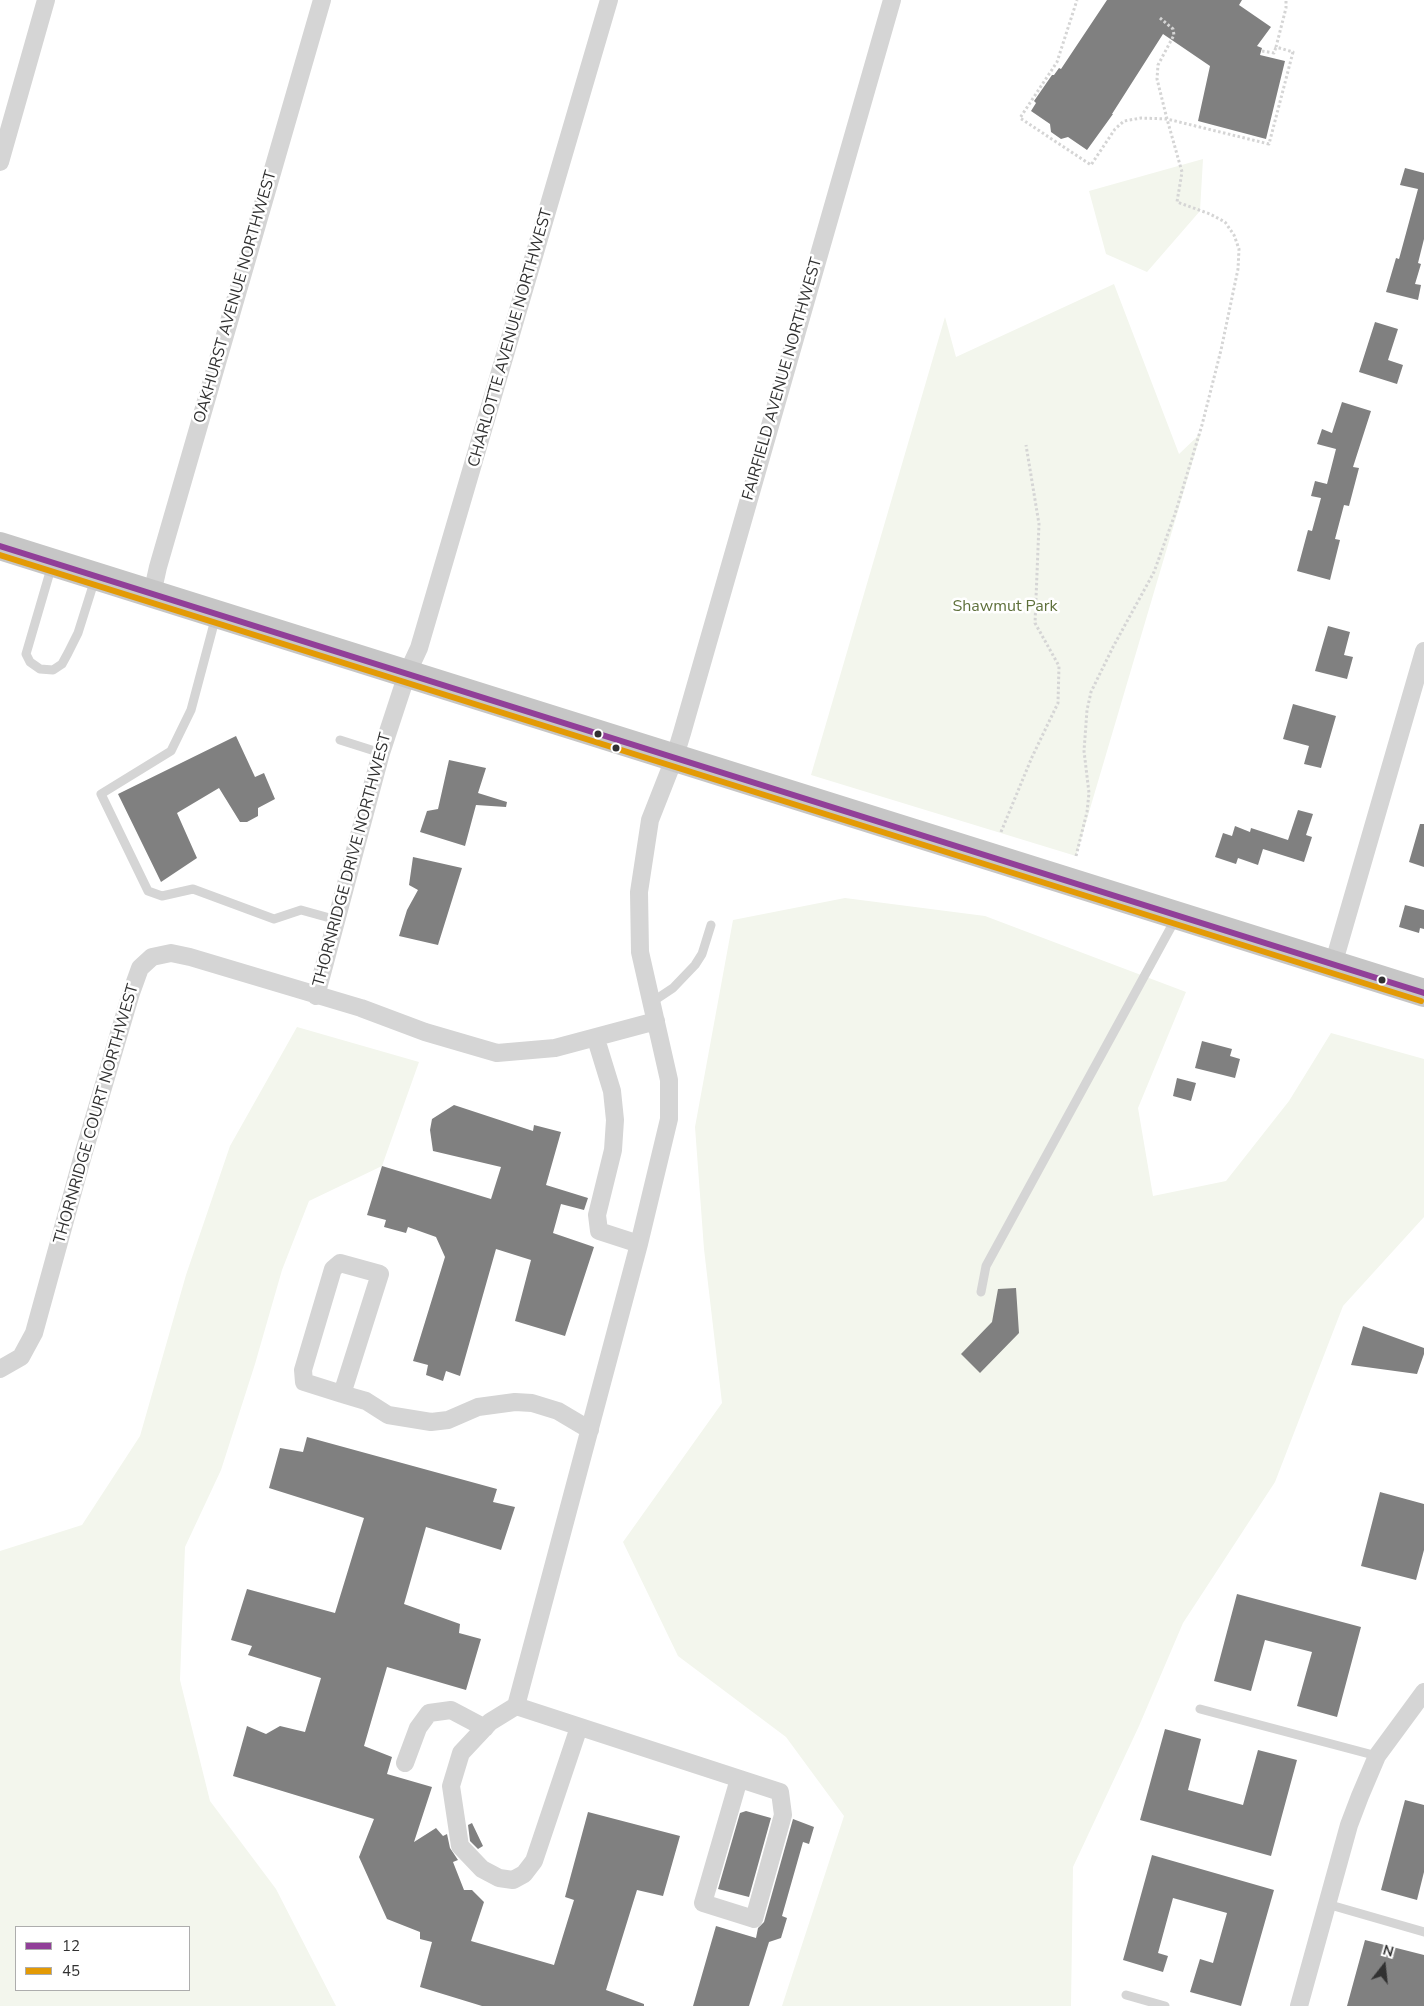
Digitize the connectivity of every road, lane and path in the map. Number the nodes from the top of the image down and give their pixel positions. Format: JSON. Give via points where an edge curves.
{"nodes":[{"id":1,"x":46,"y":0,"type":"edge"},
{"id":2,"x":322,"y":0,"type":"edge"},
{"id":3,"x":609,"y":0,"type":"edge"},
{"id":4,"x":892,"y":0,"type":"edge"},
{"id":5,"x":1077,"y":0,"type":"edge"},
{"id":6,"x":1286,"y":0,"type":"edge"},
{"id":7,"x":1160,"y":18,"type":"dead end"},
{"id":8,"x":1276,"y":47,"type":"junction"},
{"id":9,"x":1262,"y":50,"type":"dead end"},
{"id":10,"x":1167,"y":119,"type":"junction"},
{"id":11,"x":0,"y":162,"type":"edge"},
{"id":12,"x":1026,"y":445,"type":"dead end"},
{"id":13,"x":0,"y":546,"type":"edge"},
{"id":14,"x":53,"y":563,"type":"junction"},
{"id":15,"x":95,"y":576,"type":"junction"},
{"id":16,"x":152,"y":594,"type":"junction"},
{"id":17,"x":216,"y":615,"type":"junction"},
{"id":18,"x":1424,"y":650,"type":"edge"},
{"id":19,"x":407,"y":674,"type":"junction"},
{"id":20,"x":340,"y":740,"type":"dead end"},
{"id":21,"x":381,"y":753,"type":"junction"},
{"id":22,"x":674,"y":759,"type":"junction"},
{"id":23,"x":1001,"y":832,"type":"dead end"},
{"id":24,"x":1076,"y":856,"type":"dead end"},
{"id":25,"x":1176,"y":916,"type":"junction"},
{"id":26,"x":337,"y":920,"type":"junction"},
{"id":27,"x":711,"y":925,"type":"dead end"},
{"id":28,"x":1333,"y":965,"type":"junction"},
{"id":29,"x":1424,"y":993,"type":"edge"},
{"id":30,"x":316,"y":996,"type":"junction"},
{"id":31,"x":652,"y":1002,"type":"junction"},
{"id":32,"x":656,"y":1021,"type":"junction"},
{"id":33,"x":596,"y":1039,"type":"junction"},
{"id":34,"x":639,"y":1244,"type":"junction"},
{"id":35,"x":982,"y":1292,"type":"dead end"},
{"id":36,"x":0,"y":1369,"type":"edge"},
{"id":37,"x":342,"y":1394,"type":"junction"},
{"id":38,"x":590,"y":1430,"type":"junction"},
{"id":39,"x":1424,"y":1692,"type":"edge"},
{"id":40,"x":516,"y":1706,"type":"junction"},
{"id":41,"x":1200,"y":1709,"type":"dead end"},
{"id":42,"x":579,"y":1727,"type":"junction"},
{"id":43,"x":484,"y":1728,"type":"junction"},
{"id":44,"x":1377,"y":1756,"type":"junction"},
{"id":45,"x":405,"y":1763,"type":"dead end"},
{"id":46,"x":740,"y":1779,"type":"junction"},
{"id":47,"x":1327,"y":1904,"type":"junction"},
{"id":48,"x":1424,"y":1932,"type":"edge"},
{"id":49,"x":1126,"y":1995,"type":"dead end"},
{"id":50,"x":1165,"y":2006,"type":"edge"},
{"id":51,"x":1299,"y":2006,"type":"edge"}],
"edges":[{"from":1,"to":11,"type":"street"},
{"from":2,"to":16,"type":"street","name":"OAKHURST AVENUE NORTHWEST"},
{"from":3,"to":19,"type":"street","name":"CHARLOTTE AVENUE NORTHWEST","via":[[420,648]]},
{"from":4,"to":22,"type":"street","name":"FAIRFIELD AVENUE NORTHWEST"},
{"from":5,"to":10,"type":"path","via":[[1057,62],[1020,118],[1091,165],[1124,121]]},
{"from":6,"to":8,"type":"path"},
{"from":7,"to":10,"type":"path","via":[[1173,29],[1174,35],[1158,65],[1157,79]]},
{"from":8,"to":9,"type":"path","via":[[1274,53]]},
{"from":8,"to":10,"type":"path","via":[[1292,52],[1269,144]]},
{"from":10,"to":24,"type":"path","via":[[1182,172],[1177,202],[1225,222],[1239,250],[1238,270],[1202,425],[1163,551],[1091,692],[1084,751],[1090,793]]},
{"from":12,"to":23,"type":"path","via":[[1038,524],[1035,623],[1059,666],[1058,703]]},
{"from":13,"to":14,"type":"highway"},
{"from":14,"to":15,"type":"highway"},
{"from":14,"to":15,"type":"lane","via":[[26,654],[30,662],[40,669],[53,670],[62,664],[78,633]]},
{"from":15,"to":16,"type":"highway"},
{"from":16,"to":17,"type":"highway"},
{"from":17,"to":19,"type":"highway"},
{"from":17,"to":26,"type":"lane","via":[[191,710],[171,751],[101,794],[148,891],[162,896],[192,889],[274,919],[301,910]]},
{"from":18,"to":28,"type":"street"},
{"from":19,"to":21,"type":"street","name":"THORNRIDGE DRIVE NORTHWEST"},
{"from":19,"to":22,"type":"highway"},
{"from":20,"to":21,"type":"lane"},
{"from":21,"to":26,"type":"street","name":"THORNRIDGE DRIVE NORTHWEST"},
{"from":22,"to":25,"type":"highway"},
{"from":22,"to":31,"type":"street","name":"FAIRFIELD AVENUE NORTHWEST","via":[[650,820],[639,892],[640,952]]},
{"from":25,"to":28,"type":"highway"},
{"from":25,"to":35,"type":"lane","via":[[986,1266]]},
{"from":26,"to":30,"type":"street","name":"THORNRIDGE DRIVE NORTHWEST"},
{"from":27,"to":31,"type":"lane","via":[[702,954],[695,964],[673,988]]},
{"from":28,"to":29,"type":"highway"},
{"from":30,"to":33,"type":"street","name":"THORNRIDGE DRIVE NORTHWEST","via":[[497,1053],[555,1048]]},
{"from":30,"to":36,"type":"street","name":"THORNRIDGE COURT NORTHWEST","via":[[171,953],[152,957],[140,968],[83,1155],[34,1334],[21,1357]]},
{"from":31,"to":32,"type":"street","name":"FAIRFIELD AVENUE NORTHWEST"},
{"from":32,"to":33,"type":"street","name":"THORNRIDGE DRIVE NORTHWEST"},
{"from":32,"to":34,"type":"street","name":"FAIRFIELD AVENUE NORTHWEST","via":[[669,1080],[669,1119]]},
{"from":33,"to":34,"type":"street","via":[[612,1092],[615,1120],[613,1150],[597,1214],[599,1231]]},
{"from":34,"to":38,"type":"street","name":"FAIRFIELD AVENUE NORTHWEST"},
{"from":37,"to":37,"type":"street","via":[[304,1382],[303,1370],[333,1269],[340,1263],[380,1274]]},
{"from":37,"to":38,"type":"street","via":[[366,1402],[388,1415],[431,1422],[448,1420],[478,1407],[532,1403],[558,1411]]},
{"from":38,"to":40,"type":"street","name":"FAIRFIELD AVENUE NORTHWEST"},
{"from":39,"to":44,"type":"street"},
{"from":40,"to":42,"type":"street"},
{"from":40,"to":43,"type":"street"},
{"from":41,"to":44,"type":"lane"},
{"from":42,"to":43,"type":"street","via":[[534,1861],[524,1874],[513,1880],[499,1878],[482,1869],[460,1846],[451,1786],[461,1753]]},
{"from":42,"to":46,"type":"street"},
{"from":43,"to":45,"type":"street","via":[[451,1710],[429,1713],[418,1728]]},
{"from":44,"to":47,"type":"street","via":[[1349,1825]]},
{"from":46,"to":46,"type":"street","via":[[703,1903],[754,1919],[783,1815],[780,1792]]},
{"from":47,"to":48,"type":"lane"},
{"from":47,"to":51,"type":"street"},
{"from":49,"to":50,"type":"lane"}]}
